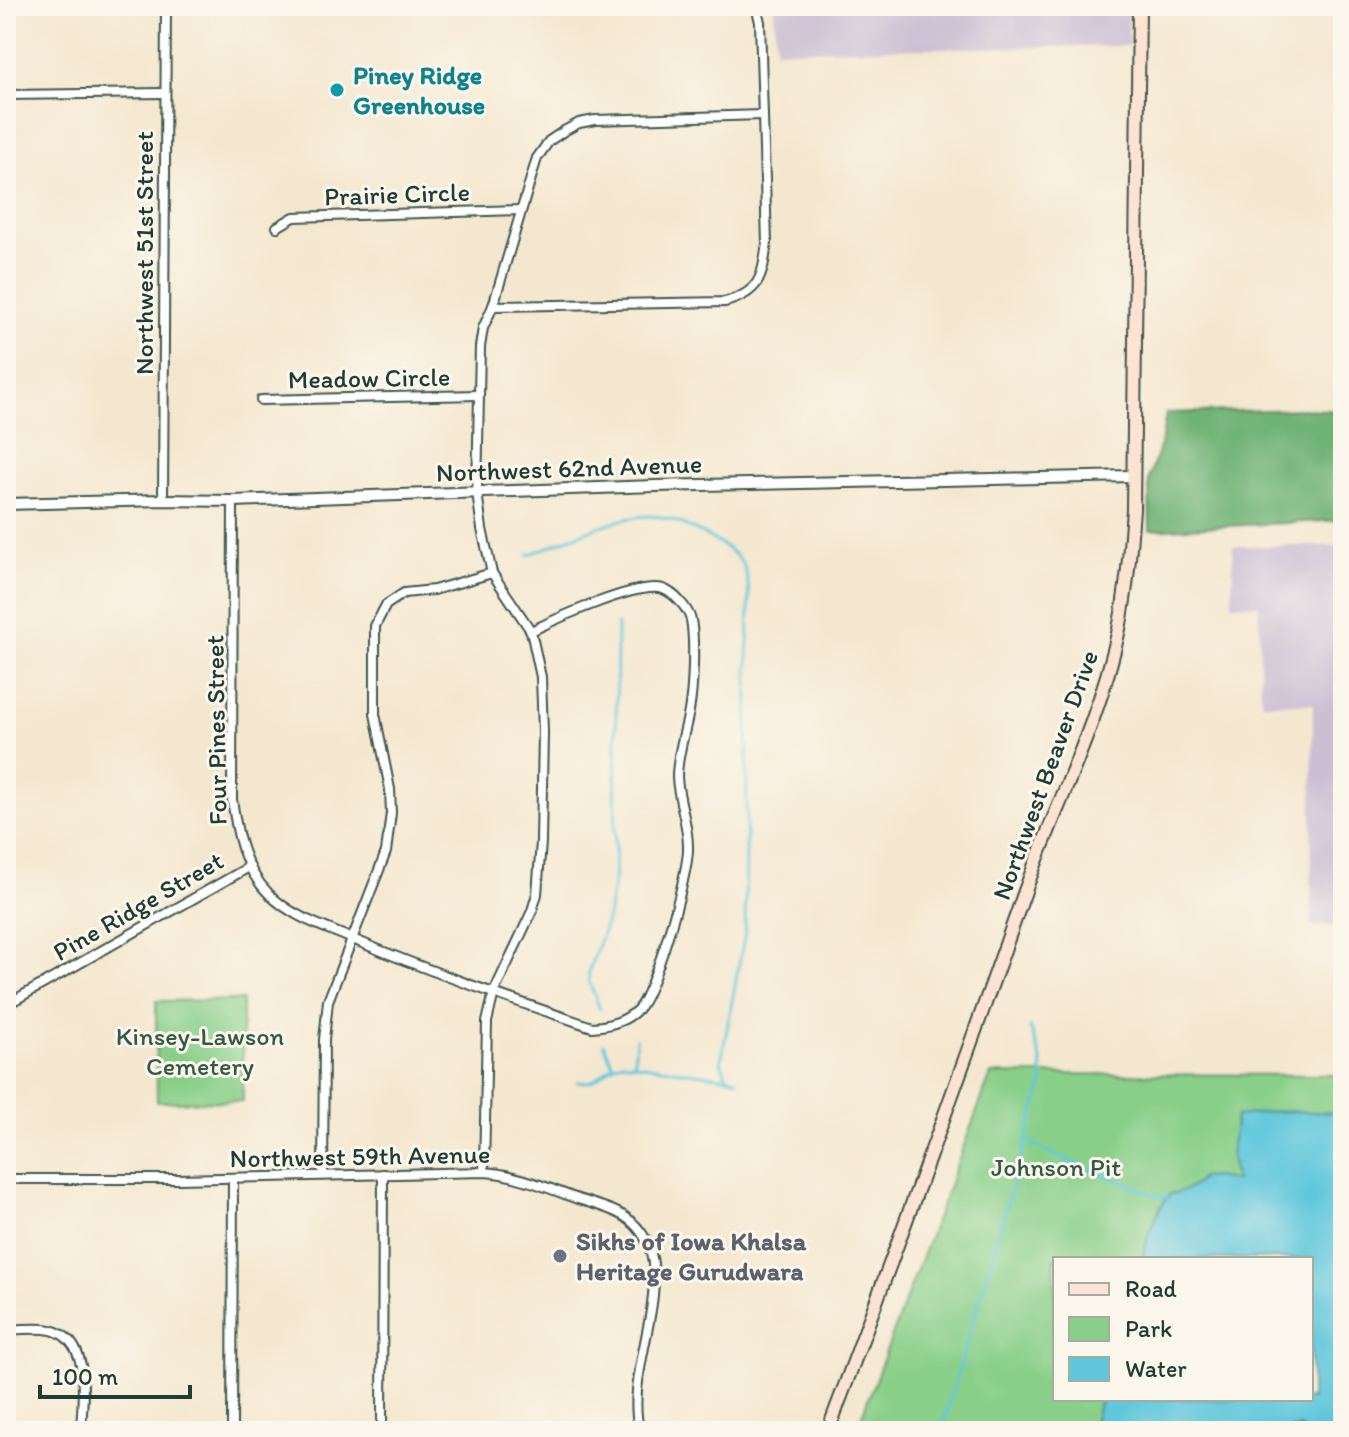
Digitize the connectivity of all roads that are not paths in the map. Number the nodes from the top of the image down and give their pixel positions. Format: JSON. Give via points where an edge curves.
{"nodes":[{"id":1,"x":166,"y":6,"type":"edge"},
{"id":2,"x":756,"y":6,"type":"edge"},
{"id":3,"x":1139,"y":6,"type":"edge"},
{"id":4,"x":165,"y":93,"type":"junction"},
{"id":5,"x":6,"y":95,"type":"edge"},
{"id":6,"x":763,"y":115,"type":"junction"},
{"id":7,"x":520,"y":210,"type":"junction"},
{"id":8,"x":277,"y":227,"type":"dead end"},
{"id":9,"x":493,"y":306,"type":"junction"},
{"id":10,"x":478,"y":395,"type":"junction"},
{"id":11,"x":261,"y":400,"type":"dead end"},
{"id":12,"x":1133,"y":476,"type":"junction"},
{"id":13,"x":477,"y":492,"type":"junction"},
{"id":14,"x":163,"y":500,"type":"junction"},
{"id":15,"x":233,"y":501,"type":"junction"},
{"id":16,"x":6,"y":504,"type":"edge"},
{"id":17,"x":492,"y":573,"type":"junction"},
{"id":18,"x":531,"y":631,"type":"junction"},
{"id":19,"x":249,"y":867,"type":"junction"},
{"id":20,"x":351,"y":938,"type":"junction"},
{"id":21,"x":494,"y":992,"type":"junction"},
{"id":22,"x":6,"y":1005,"type":"edge"},
{"id":23,"x":484,"y":1172,"type":"junction"},
{"id":24,"x":383,"y":1174,"type":"junction"},
{"id":25,"x":323,"y":1175,"type":"junction"},
{"id":26,"x":233,"y":1178,"type":"junction"},
{"id":27,"x":6,"y":1179,"type":"edge"},
{"id":28,"x":6,"y":1329,"type":"edge"},
{"id":29,"x":81,"y":1431,"type":"edge"},
{"id":30,"x":232,"y":1431,"type":"edge"},
{"id":31,"x":382,"y":1431,"type":"edge"},
{"id":32,"x":640,"y":1431,"type":"edge"},
{"id":33,"x":828,"y":1431,"type":"edge"}],
"edges":[{"from":1,"to":4,"type":"street","name":"Northwest 51st Street"},
{"from":2,"to":6,"type":"street"},
{"from":3,"to":12,"type":"main road","name":"Northwest Beaver Drive"},
{"from":4,"to":5,"type":"street"},
{"from":4,"to":14,"type":"street","name":"Northwest 51st Street"},
{"from":6,"to":7,"type":"street","via":[[579,123],[549,141],[537,158]]},
{"from":6,"to":9,"type":"street","via":[[767,243],[756,286],[743,297],[725,302]]},
{"from":7,"to":8,"type":"street","name":"Prairie Circle","via":[[294,217]]},
{"from":7,"to":9,"type":"street"},
{"from":9,"to":10,"type":"street","via":[[483,328]]},
{"from":10,"to":11,"type":"street","name":"Meadow Circle"},
{"from":10,"to":13,"type":"street"},
{"from":12,"to":13,"type":"street","name":"Northwest 62nd Avenue"},
{"from":12,"to":33,"type":"main road","name":"Northwest Beaver Drive","via":[[1129,570],[1100,696]]},
{"from":13,"to":15,"type":"street","name":"Northwest 62nd Avenue"},
{"from":13,"to":17,"type":"street"},
{"from":14,"to":15,"type":"street","name":"Northwest 62nd Avenue"},
{"from":14,"to":16,"type":"street","name":"Northwest 62nd Avenue"},
{"from":15,"to":19,"type":"street","name":"Four Pines Street","via":[[232,799]]},
{"from":17,"to":18,"type":"street"},
{"from":17,"to":20,"type":"street","via":[[404,593],[378,618],[375,714],[391,813],[386,852]]},
{"from":18,"to":21,"type":"street","via":[[541,677],[540,872],[532,911]]},
{"from":18,"to":21,"type":"street","name":"Four Pines Street","via":[[650,587],[676,597],[691,617],[690,708],[677,777],[688,869],[638,1010],[607,1026],[592,1027]]},
{"from":19,"to":20,"type":"street","name":"Four Pines Street","via":[[292,913]]},
{"from":19,"to":22,"type":"street","name":"Pine Ridge Street"},
{"from":20,"to":21,"type":"street","name":"Four Pines Street"},
{"from":20,"to":25,"type":"street","via":[[325,1019]]},
{"from":21,"to":23,"type":"street","via":[[484,1073]]},
{"from":23,"to":24,"type":"street","name":"Northwest 59th Avenue"},
{"from":23,"to":32,"type":"street","name":"Northwest 59th Avenue","via":[[507,1174],[607,1208],[640,1230],[655,1270],[638,1380]]},
{"from":24,"to":25,"type":"street","name":"Northwest 59th Avenue"},
{"from":24,"to":31,"type":"street"},
{"from":25,"to":26,"type":"street","name":"Northwest 59th Avenue"},
{"from":26,"to":27,"type":"street","name":"Northwest 59th Avenue"},
{"from":26,"to":30,"type":"street"},
{"from":28,"to":29,"type":"street","via":[[50,1330],[77,1351],[82,1369]]}]}
